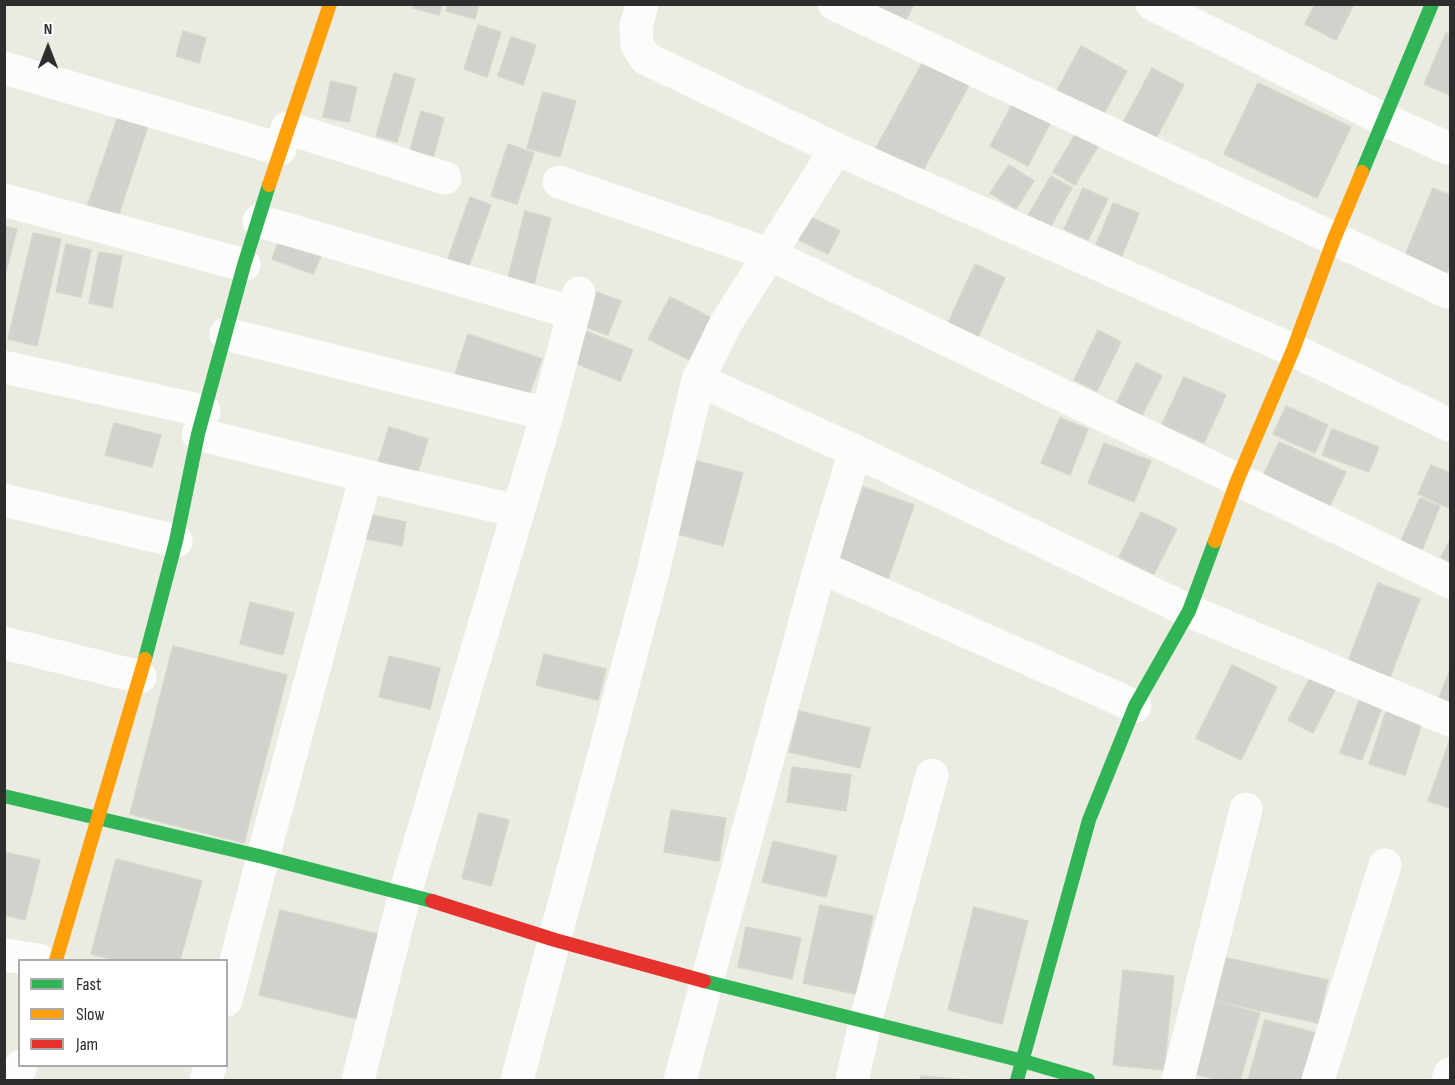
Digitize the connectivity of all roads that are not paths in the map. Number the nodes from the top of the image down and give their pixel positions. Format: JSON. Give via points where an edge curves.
{"nodes":[{"id":1,"x":330,"y":4,"type":"edge"},
{"id":2,"x":642,"y":4,"type":"edge"},
{"id":3,"x":834,"y":4,"type":"edge"},
{"id":4,"x":1152,"y":4,"type":"edge"},
{"id":5,"x":1432,"y":4,"type":"edge"},
{"id":6,"x":4,"y":68,"type":"edge"},
{"id":7,"x":1383,"y":119,"type":"junction"},
{"id":8,"x":284,"y":139,"type":"junction"},
{"id":9,"x":836,"y":149,"type":"junction"},
{"id":10,"x":1450,"y":149,"type":"edge"},
{"id":11,"x":446,"y":178,"type":"dead end"},
{"id":12,"x":558,"y":182,"type":"dead end"},
{"id":13,"x":4,"y":200,"type":"edge"},
{"id":14,"x":259,"y":221,"type":"junction"},
{"id":15,"x":1334,"y":239,"type":"junction"},
{"id":16,"x":769,"y":254,"type":"junction"},
{"id":17,"x":244,"y":265,"type":"junction"},
{"id":18,"x":1450,"y":293,"type":"edge"},
{"id":19,"x":226,"y":334,"type":"junction"},
{"id":20,"x":1293,"y":350,"type":"junction"},
{"id":21,"x":4,"y":367,"type":"edge"},
{"id":22,"x":698,"y":380,"type":"junction"},
{"id":23,"x":547,"y":414,"type":"junction"},
{"id":24,"x":201,"y":422,"type":"junction"},
{"id":25,"x":1450,"y":425,"type":"edge"},
{"id":26,"x":855,"y":451,"type":"junction"},
{"id":27,"x":366,"y":476,"type":"junction"},
{"id":28,"x":1237,"y":480,"type":"junction"},
{"id":29,"x":4,"y":500,"type":"edge"},
{"id":30,"x":517,"y":511,"type":"junction"},
{"id":31,"x":176,"y":541,"type":"junction"},
{"id":32,"x":820,"y":567,"type":"junction"},
{"id":33,"x":1450,"y":582,"type":"edge"},
{"id":34,"x":1189,"y":610,"type":"junction"},
{"id":35,"x":4,"y":643,"type":"edge"},
{"id":36,"x":140,"y":677,"type":"junction"},
{"id":37,"x":1135,"y":706,"type":"junction"},
{"id":38,"x":1450,"y":720,"type":"edge"},
{"id":39,"x":932,"y":775,"type":"dead end"},
{"id":40,"x":4,"y":796,"type":"edge"},
{"id":41,"x":1246,"y":809,"type":"dead end"},
{"id":42,"x":98,"y":819,"type":"junction"},
{"id":43,"x":262,"y":857,"type":"junction"},
{"id":44,"x":1385,"y":865,"type":"dead end"},
{"id":45,"x":405,"y":893,"type":"junction"},
{"id":46,"x":555,"y":940,"type":"junction"},
{"id":47,"x":4,"y":955,"type":"edge"},
{"id":48,"x":32,"y":959,"type":"edge"},
{"id":49,"x":56,"y":959,"type":"edge"},
{"id":50,"x":706,"y":982,"type":"junction"},
{"id":51,"x":228,"y":992,"type":"edge"},
{"id":52,"x":865,"y":1023,"type":"junction"},
{"id":53,"x":1023,"y":1061,"type":"junction"},
{"id":54,"x":1450,"y":1074,"type":"edge"},
{"id":55,"x":358,"y":1080,"type":"edge"},
{"id":56,"x":517,"y":1080,"type":"edge"},
{"id":57,"x":680,"y":1080,"type":"edge"},
{"id":58,"x":852,"y":1080,"type":"edge"},
{"id":59,"x":1017,"y":1080,"type":"edge"},
{"id":60,"x":1089,"y":1080,"type":"edge"},
{"id":61,"x":1178,"y":1080,"type":"edge"},
{"id":62,"x":1318,"y":1080,"type":"edge"},
{"id":63,"x":1448,"y":1080,"type":"edge"}],
"edges":[{"from":1,"to":8,"type":"street"},
{"from":2,"to":9,"type":"street","via":[[636,27],[637,45],[645,58]]},
{"from":3,"to":15,"type":"street"},
{"from":4,"to":7,"type":"street"},
{"from":5,"to":7,"type":"street"},
{"from":6,"to":8,"type":"street"},
{"from":7,"to":10,"type":"street"},
{"from":7,"to":15,"type":"street"},
{"from":8,"to":11,"type":"street"},
{"from":8,"to":14,"type":"street"},
{"from":9,"to":16,"type":"street"},
{"from":9,"to":20,"type":"street"},
{"from":12,"to":16,"type":"street"},
{"from":13,"to":17,"type":"street"},
{"from":14,"to":17,"type":"street"},
{"from":14,"to":23,"type":"street","via":[[577,303]]},
{"from":15,"to":18,"type":"street"},
{"from":15,"to":20,"type":"street"},
{"from":16,"to":22,"type":"street","via":[[725,325]]},
{"from":16,"to":28,"type":"street"},
{"from":17,"to":19,"type":"street"},
{"from":19,"to":23,"type":"street"},
{"from":19,"to":24,"type":"street"},
{"from":20,"to":25,"type":"street"},
{"from":20,"to":28,"type":"street"},
{"from":21,"to":24,"type":"street"},
{"from":22,"to":26,"type":"street"},
{"from":22,"to":46,"type":"street","via":[[653,572]]},
{"from":23,"to":30,"type":"street"},
{"from":24,"to":27,"type":"street"},
{"from":24,"to":31,"type":"street"},
{"from":26,"to":32,"type":"street"},
{"from":26,"to":34,"type":"street"},
{"from":27,"to":30,"type":"street"},
{"from":27,"to":43,"type":"street"},
{"from":28,"to":33,"type":"street"},
{"from":28,"to":34,"type":"street"},
{"from":29,"to":31,"type":"street"},
{"from":30,"to":45,"type":"street"},
{"from":31,"to":36,"type":"street"},
{"from":32,"to":37,"type":"street"},
{"from":32,"to":50,"type":"street"},
{"from":34,"to":37,"type":"street"},
{"from":34,"to":38,"type":"street"},
{"from":35,"to":36,"type":"street"},
{"from":36,"to":42,"type":"street"},
{"from":37,"to":53,"type":"street","via":[[1089,820]]},
{"from":39,"to":52,"type":"street"},
{"from":40,"to":42,"type":"street"},
{"from":41,"to":61,"type":"street"},
{"from":42,"to":43,"type":"street"},
{"from":42,"to":49,"type":"street"},
{"from":43,"to":45,"type":"street"},
{"from":43,"to":51,"type":"street"},
{"from":44,"to":62,"type":"street"},
{"from":45,"to":46,"type":"street"},
{"from":45,"to":55,"type":"street"},
{"from":46,"to":50,"type":"street"},
{"from":46,"to":56,"type":"street"},
{"from":47,"to":48,"type":"street"},
{"from":50,"to":52,"type":"street"},
{"from":50,"to":57,"type":"street"},
{"from":52,"to":53,"type":"street"},
{"from":52,"to":58,"type":"street"},
{"from":53,"to":59,"type":"street"},
{"from":53,"to":60,"type":"street"},
{"from":54,"to":63,"type":"street"}]}
